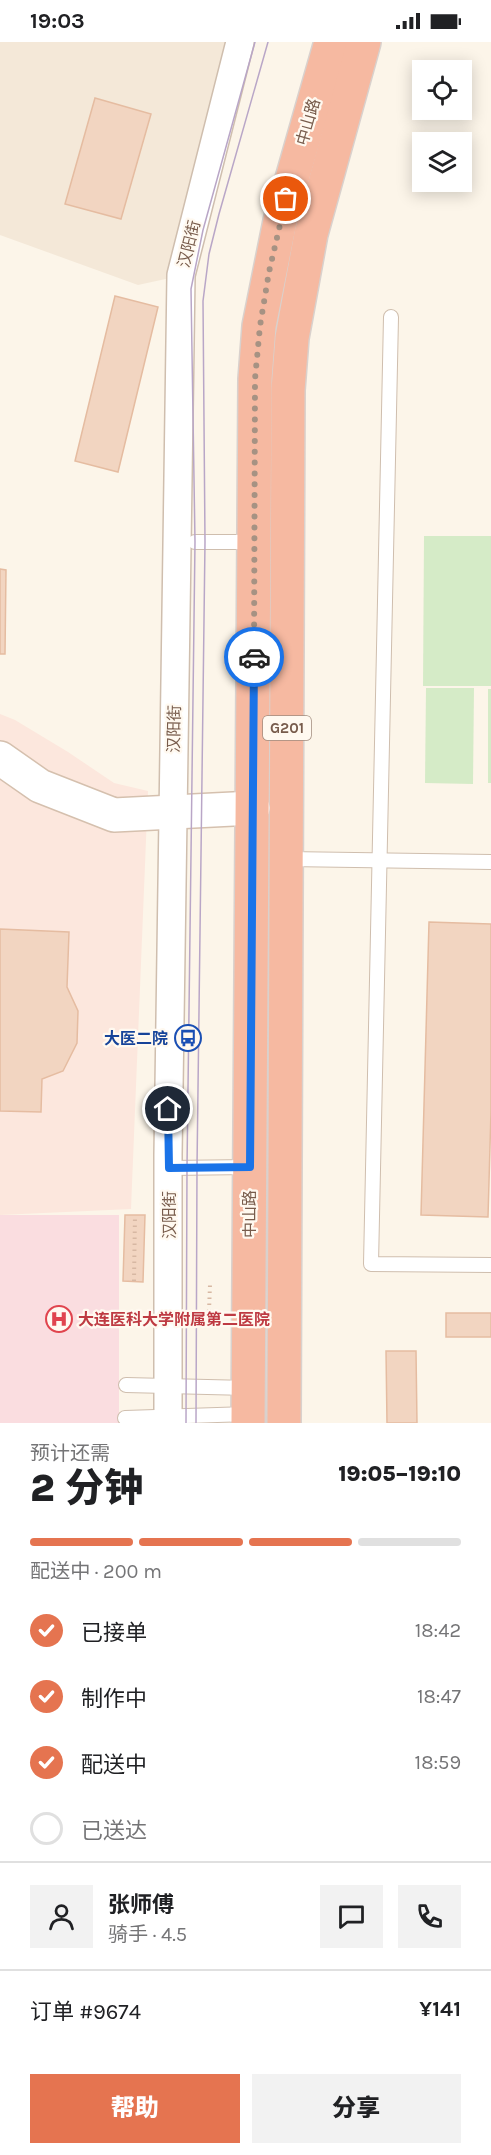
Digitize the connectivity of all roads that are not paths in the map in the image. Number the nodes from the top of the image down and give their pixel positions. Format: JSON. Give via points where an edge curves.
{"nodes":[{"id":1,"x":240,"y":42,"type":"edge"},
{"id":2,"x":331,"y":42,"type":"edge"},
{"id":3,"x":364,"y":42,"type":"edge"},
{"id":4,"x":391,"y":317,"type":"dead end"},
{"id":5,"x":195,"y":542,"type":"dead end"},
{"id":6,"x":255,"y":542,"type":"junction"},
{"id":7,"x":0,"y":758,"type":"edge"},
{"id":8,"x":253,"y":808,"type":"junction"},
{"id":9,"x":173,"y":811,"type":"junction"},
{"id":10,"x":286,"y":859,"type":"junction"},
{"id":11,"x":380,"y":860,"type":"junction"},
{"id":12,"x":491,"y":862,"type":"edge"},
{"id":13,"x":250,"y":1167,"type":"junction"},
{"id":14,"x":169,"y":1168,"type":"junction"},
{"id":15,"x":491,"y":1265,"type":"edge"},
{"id":16,"x":126,"y":1385,"type":"dead end"},
{"id":17,"x":168,"y":1386,"type":"junction"},
{"id":18,"x":248,"y":1408,"type":"edge"},
{"id":19,"x":125,"y":1418,"type":"dead end"},
{"id":20,"x":168,"y":1420,"type":"edge"},
{"id":21,"x":284,"y":1423,"type":"edge"}],
"edges":[{"from":1,"to":9,"type":"street","name":"汉阳街","via":[[181,275]]},
{"from":2,"to":6,"type":"highway","name":"中山路","number":"G201","via":[[280,221],[260,326],[255,379]]},
{"from":3,"to":10,"type":"highway","name":"中山路","number":"G201","via":[[310,234],[292,338],[288,402]]},
{"from":4,"to":11,"type":"lane"},
{"from":5,"to":6,"type":"lane"},
{"from":6,"to":8,"type":"highway","name":"中山路","number":"G201"},
{"from":7,"to":9,"type":"street","via":[[40,786],[114,816]]},
{"from":8,"to":9,"type":"street"},
{"from":8,"to":13,"type":"highway","name":"中山路","number":"G201"},
{"from":9,"to":14,"type":"street","name":"汉阳街"},
{"from":10,"to":11,"type":"lane"},
{"from":10,"to":21,"type":"highway","name":"中山路","number":"G201"},
{"from":11,"to":12,"type":"lane"},
{"from":11,"to":15,"type":"lane","via":[[371,1264]]},
{"from":13,"to":14,"type":"lane"},
{"from":13,"to":18,"type":"highway","name":"中山路","number":"G201"},
{"from":14,"to":17,"type":"street","name":"汉阳街"},
{"from":16,"to":17,"type":"lane"},
{"from":17,"to":18,"type":"lane"},
{"from":17,"to":20,"type":"street","name":"汉阳街"},
{"from":18,"to":20,"type":"lane"},
{"from":19,"to":20,"type":"lane"}]}
